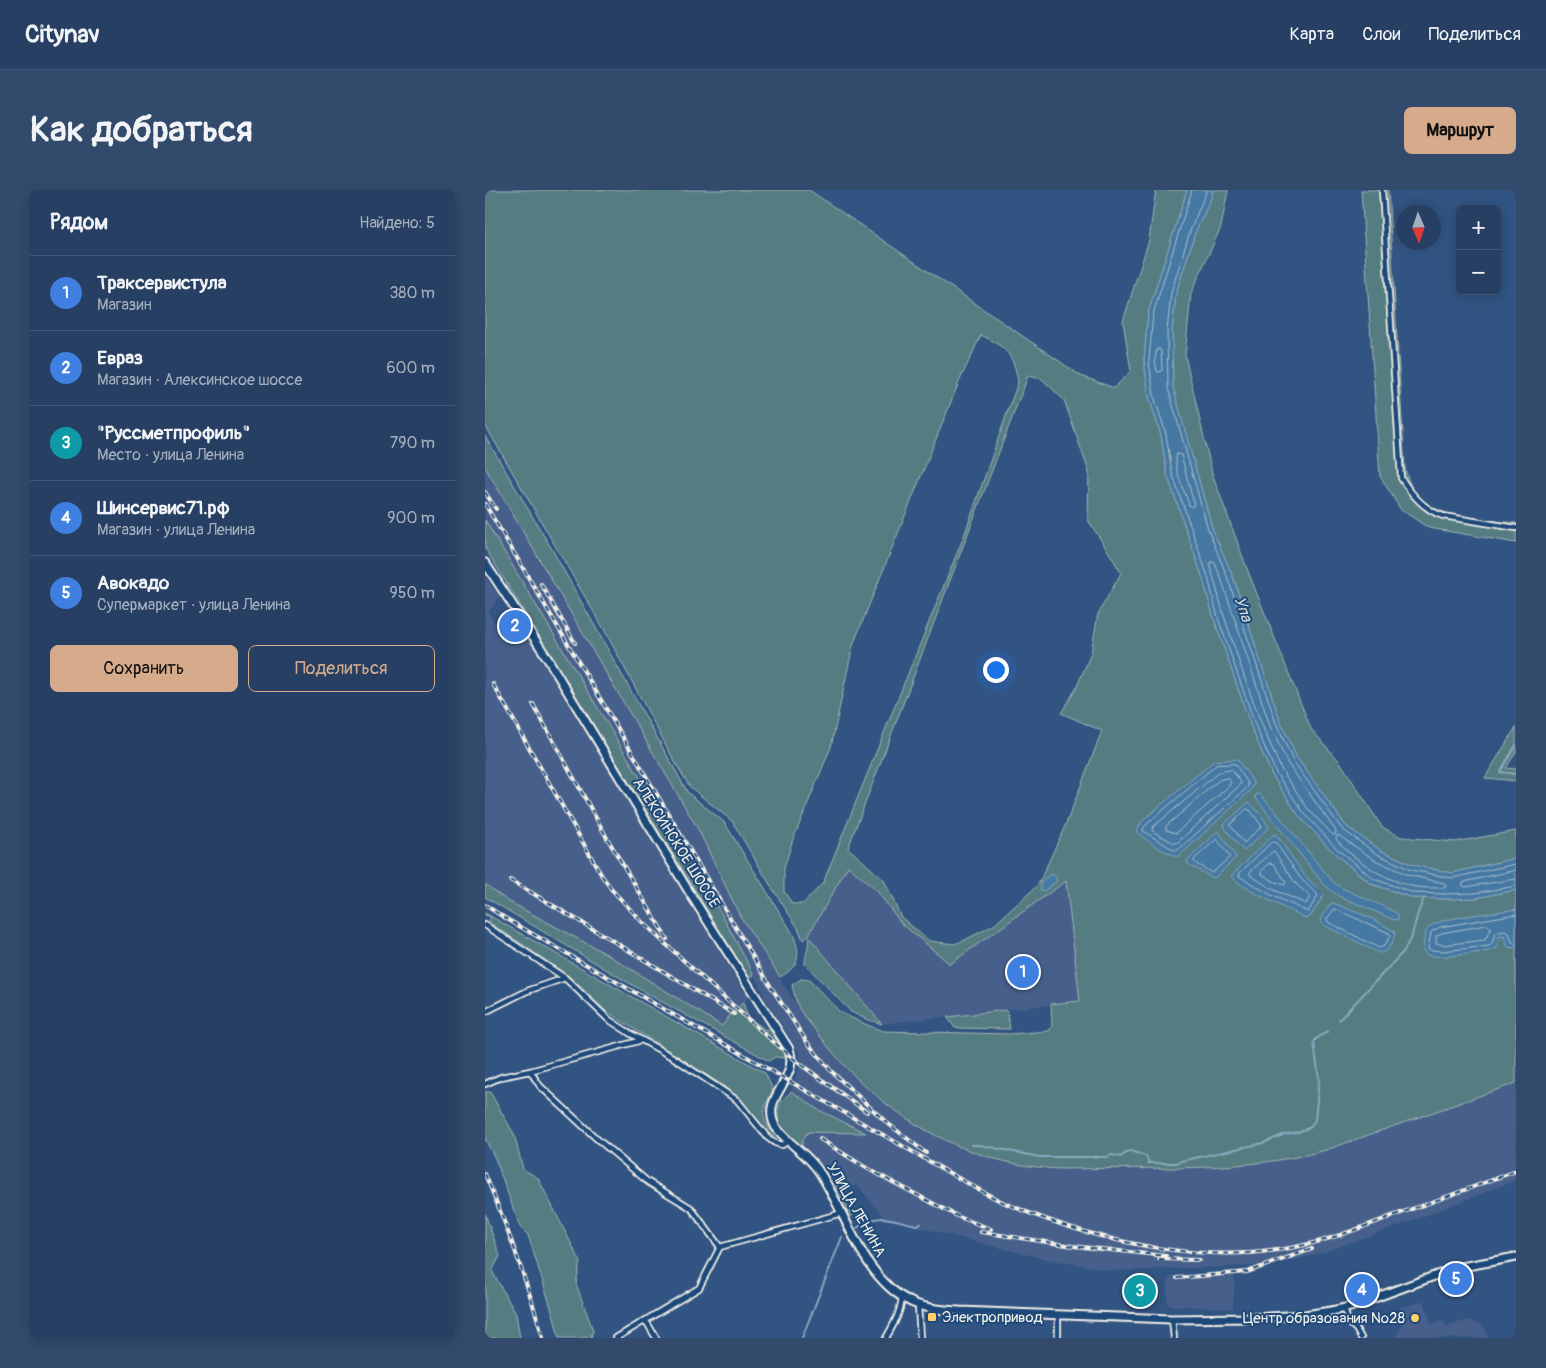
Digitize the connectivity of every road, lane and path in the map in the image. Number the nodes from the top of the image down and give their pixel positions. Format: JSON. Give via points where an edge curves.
{"nodes":[{"id":1,"x":1382,"y":190,"type":"edge"},
{"id":2,"x":1516,"y":528,"type":"edge"},
{"id":3,"x":485,"y":563,"type":"edge"},
{"id":4,"x":485,"y":925,"type":"edge"},
{"id":5,"x":565,"y":978,"type":"junction"},
{"id":6,"x":485,"y":1012,"type":"edge"},
{"id":7,"x":642,"y":1040,"type":"junction"},
{"id":8,"x":530,"y":1071,"type":"junction"},
{"id":9,"x":485,"y":1084,"type":"edge"},
{"id":10,"x":789,"y":1141,"type":"junction"},
{"id":11,"x":842,"y":1213,"type":"junction"},
{"id":12,"x":720,"y":1248,"type":"junction"},
{"id":13,"x":1516,"y":1257,"type":"edge"},
{"id":14,"x":902,"y":1296,"type":"junction"},
{"id":15,"x":918,"y":1305,"type":"junction"},
{"id":16,"x":1343,"y":1308,"type":"junction"},
{"id":17,"x":1058,"y":1316,"type":"junction"},
{"id":18,"x":1173,"y":1319,"type":"junction"},
{"id":19,"x":646,"y":1321,"type":"junction"},
{"id":20,"x":616,"y":1338,"type":"edge"},
{"id":21,"x":656,"y":1338,"type":"edge"},
{"id":22,"x":885,"y":1338,"type":"edge"},
{"id":23,"x":920,"y":1338,"type":"edge"},
{"id":24,"x":1058,"y":1338,"type":"edge"},
{"id":25,"x":1174,"y":1338,"type":"edge"},
{"id":26,"x":1361,"y":1338,"type":"edge"}],
"edges":[{"from":1,"to":2,"type":"street","via":[[1401,478],[1409,491],[1433,513]]},
{"from":3,"to":10,"type":"main road","name":"АЛЕКСИНСКОЕ ШОССЕ","via":[[789,1049],[791,1070],[771,1109],[775,1126]]},
{"from":4,"to":5,"type":"street"},
{"from":5,"to":6,"type":"street","via":[[527,991]]},
{"from":5,"to":7,"type":"street","via":[[608,1019]]},
{"from":7,"to":8,"type":"street"},
{"from":7,"to":10,"type":"street","via":[[737,1100],[775,1143],[782,1145]]},
{"from":8,"to":9,"type":"street"},
{"from":8,"to":12,"type":"street","via":[[540,1086],[596,1138],[648,1182],[691,1208]]},
{"from":10,"to":11,"type":"main road","name":"УЛИЦА ЛЕНИНА","via":[[818,1170]]},
{"from":11,"to":12,"type":"street"},
{"from":11,"to":14,"type":"main road","name":"УЛИЦА ЛЕНИНА","via":[[870,1266]]},
{"from":12,"to":19,"type":"street","via":[[699,1288]]},
{"from":13,"to":16,"type":"main road","name":"УЛИЦА ЛЕНИНА","via":[[1456,1268]]},
{"from":14,"to":15,"type":"main road","name":"УЛИЦА ЛЕНИНА"},
{"from":14,"to":22,"type":"street","via":[[896,1319]]},
{"from":15,"to":17,"type":"main road","name":"УЛИЦА ЛЕНИНА","via":[[942,1310]]},
{"from":15,"to":23,"type":"street"},
{"from":16,"to":18,"type":"main road","name":"УЛИЦА ЛЕНИНА","via":[[1279,1317]]},
{"from":16,"to":26,"type":"street","via":[[1348,1322],[1357,1329]]},
{"from":17,"to":18,"type":"main road","name":"УЛИЦА ЛЕНИНА"},
{"from":17,"to":24,"type":"street"},
{"from":18,"to":25,"type":"street"},
{"from":19,"to":20,"type":"street"},
{"from":19,"to":21,"type":"street"}]}
